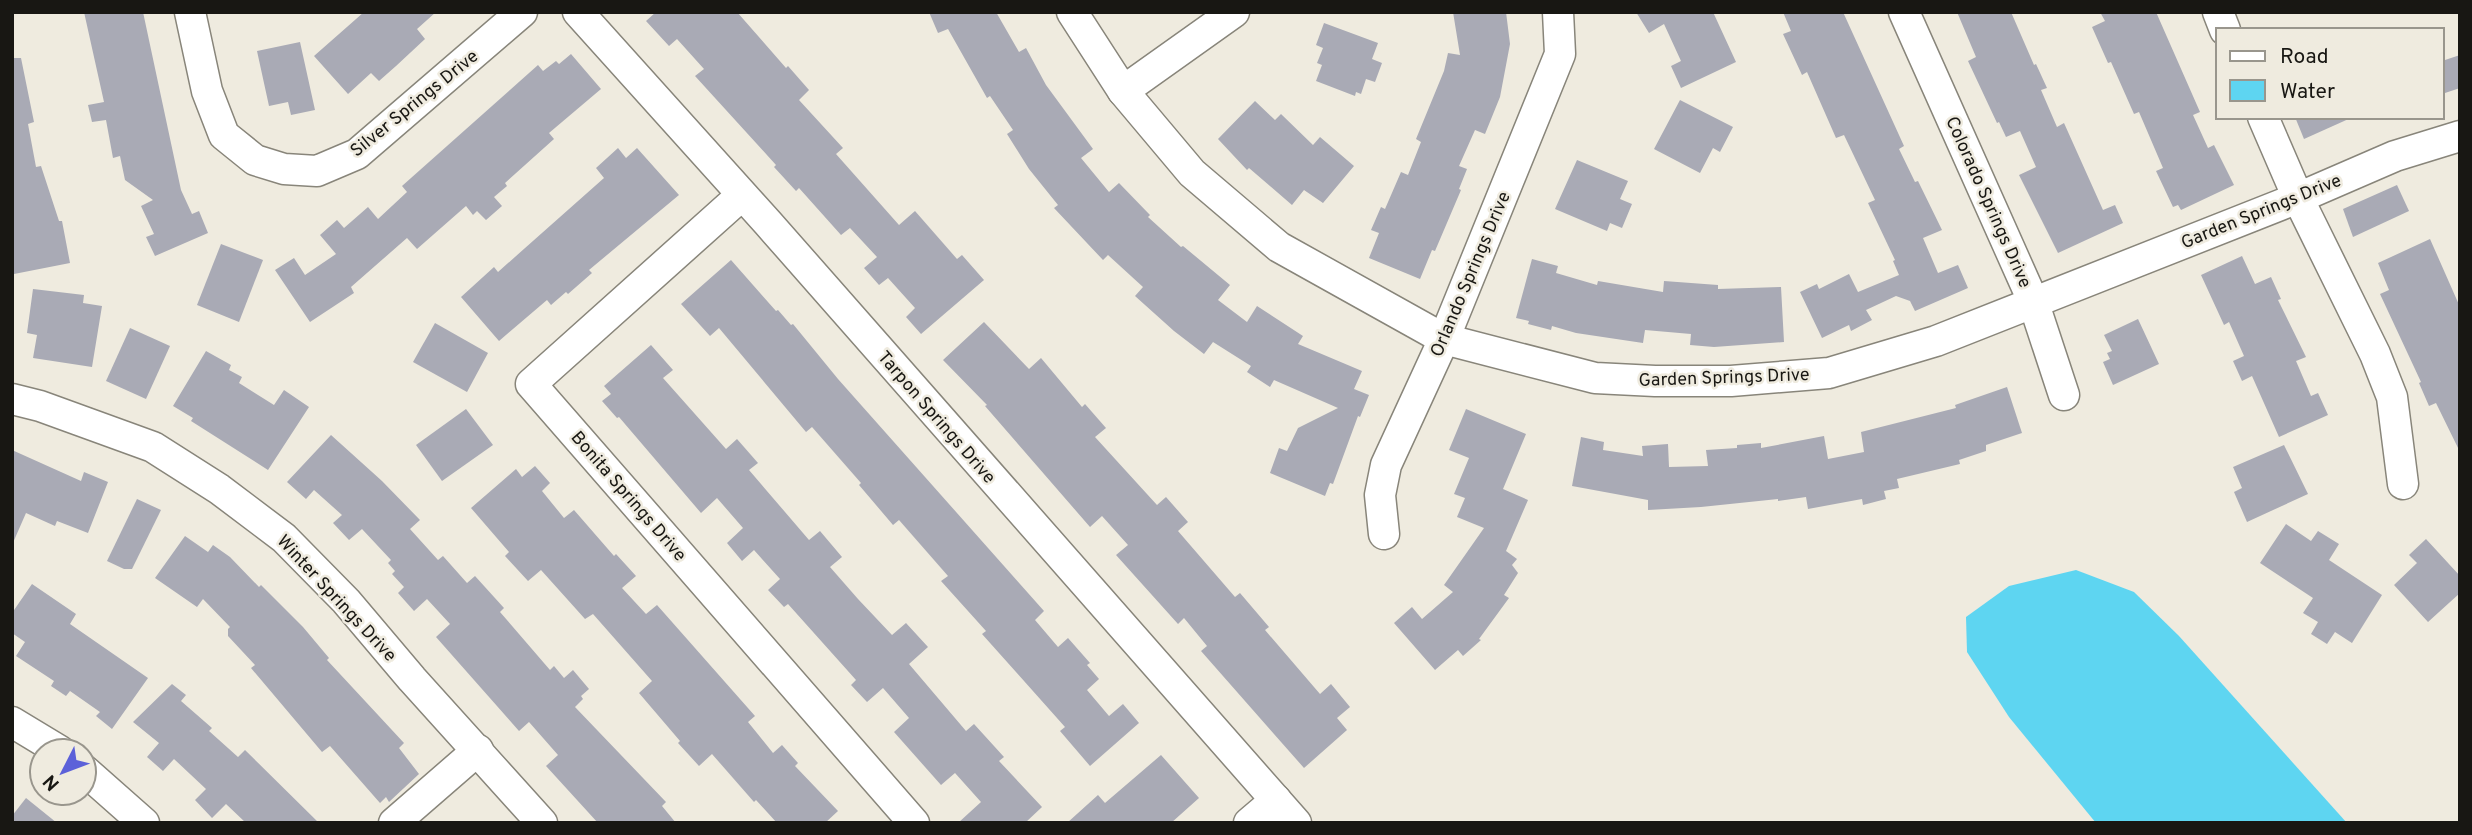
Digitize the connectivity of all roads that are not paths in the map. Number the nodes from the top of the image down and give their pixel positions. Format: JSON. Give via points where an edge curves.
{"nodes":[{"id":1,"x":190,"y":12,"type":"edge"},
{"id":2,"x":522,"y":12,"type":"edge"},
{"id":3,"x":578,"y":12,"type":"edge"},
{"id":4,"x":1072,"y":12,"type":"edge"},
{"id":5,"x":1234,"y":12,"type":"edge"},
{"id":6,"x":1558,"y":12,"type":"edge"},
{"id":7,"x":1904,"y":12,"type":"edge"},
{"id":8,"x":1123,"y":91,"type":"junction"},
{"id":9,"x":2264,"y":119,"type":"edge"},
{"id":10,"x":2460,"y":136,"type":"edge"},
{"id":11,"x":742,"y":195,"type":"junction"},
{"id":12,"x":2298,"y":198,"type":"junction"},
{"id":13,"x":2033,"y":301,"type":"junction"},
{"id":14,"x":1444,"y":339,"type":"junction"},
{"id":15,"x":2064,"y":395,"type":"dead end"},
{"id":16,"x":12,"y":399,"type":"edge"},
{"id":17,"x":2403,"y":484,"type":"dead end"},
{"id":18,"x":1384,"y":534,"type":"dead end"},
{"id":19,"x":12,"y":722,"type":"edge"},
{"id":20,"x":37,"y":737,"type":"edge"},
{"id":21,"x":478,"y":750,"type":"junction"},
{"id":22,"x":98,"y":782,"type":"edge"},
{"id":23,"x":1276,"y":800,"type":"junction"},
{"id":24,"x":144,"y":823,"type":"edge"},
{"id":25,"x":394,"y":823,"type":"edge"},
{"id":26,"x":542,"y":823,"type":"edge"},
{"id":27,"x":914,"y":823,"type":"edge"},
{"id":28,"x":1249,"y":823,"type":"edge"},
{"id":29,"x":1296,"y":823,"type":"edge"}],
"edges":[{"from":1,"to":2,"type":"street","name":"Silver Springs Drive","via":[[207,91],[224,135],[255,160],[284,169],[317,170],[357,155]]},
{"from":3,"to":11,"type":"street","name":"Tarpon Springs Drive"},
{"from":4,"to":8,"type":"street","name":"Garden Springs Drive"},
{"from":5,"to":8,"type":"street"},
{"from":6,"to":14,"type":"street","name":"Orlando Springs Drive","via":[[1560,54]]},
{"from":7,"to":13,"type":"street","name":"Colorado Springs Drive"},
{"from":8,"to":14,"type":"street","name":"Garden Springs Drive","via":[[1192,173],[1279,247]]},
{"from":9,"to":12,"type":"street"},
{"from":10,"to":12,"type":"street","name":"Garden Springs Drive","via":[[2395,156]]},
{"from":11,"to":23,"type":"street","name":"Tarpon Springs Drive"},
{"from":11,"to":27,"type":"street","name":"Bonita Springs Drive","via":[[531,384]]},
{"from":12,"to":13,"type":"street","name":"Garden Springs Drive"},
{"from":12,"to":17,"type":"street","via":[[2392,397]]},
{"from":13,"to":14,"type":"street","name":"Garden Springs Drive","via":[[1936,341],[1829,373],[1731,381],[1595,378]]},
{"from":13,"to":15,"type":"street","name":"Colorado Springs Drive"},
{"from":14,"to":18,"type":"street","name":"Orlando Springs Drive","via":[[1386,465],[1380,495]]},
{"from":16,"to":21,"type":"street","name":"Winter Springs Drive","via":[[153,447],[219,489],[284,538]]},
{"from":19,"to":20,"type":"street"},
{"from":21,"to":25,"type":"street"},
{"from":21,"to":26,"type":"street","name":"Winter Springs Drive"},
{"from":22,"to":24,"type":"street"},
{"from":23,"to":28,"type":"street"},
{"from":23,"to":29,"type":"street","name":"Tarpon Springs Drive"}]}
